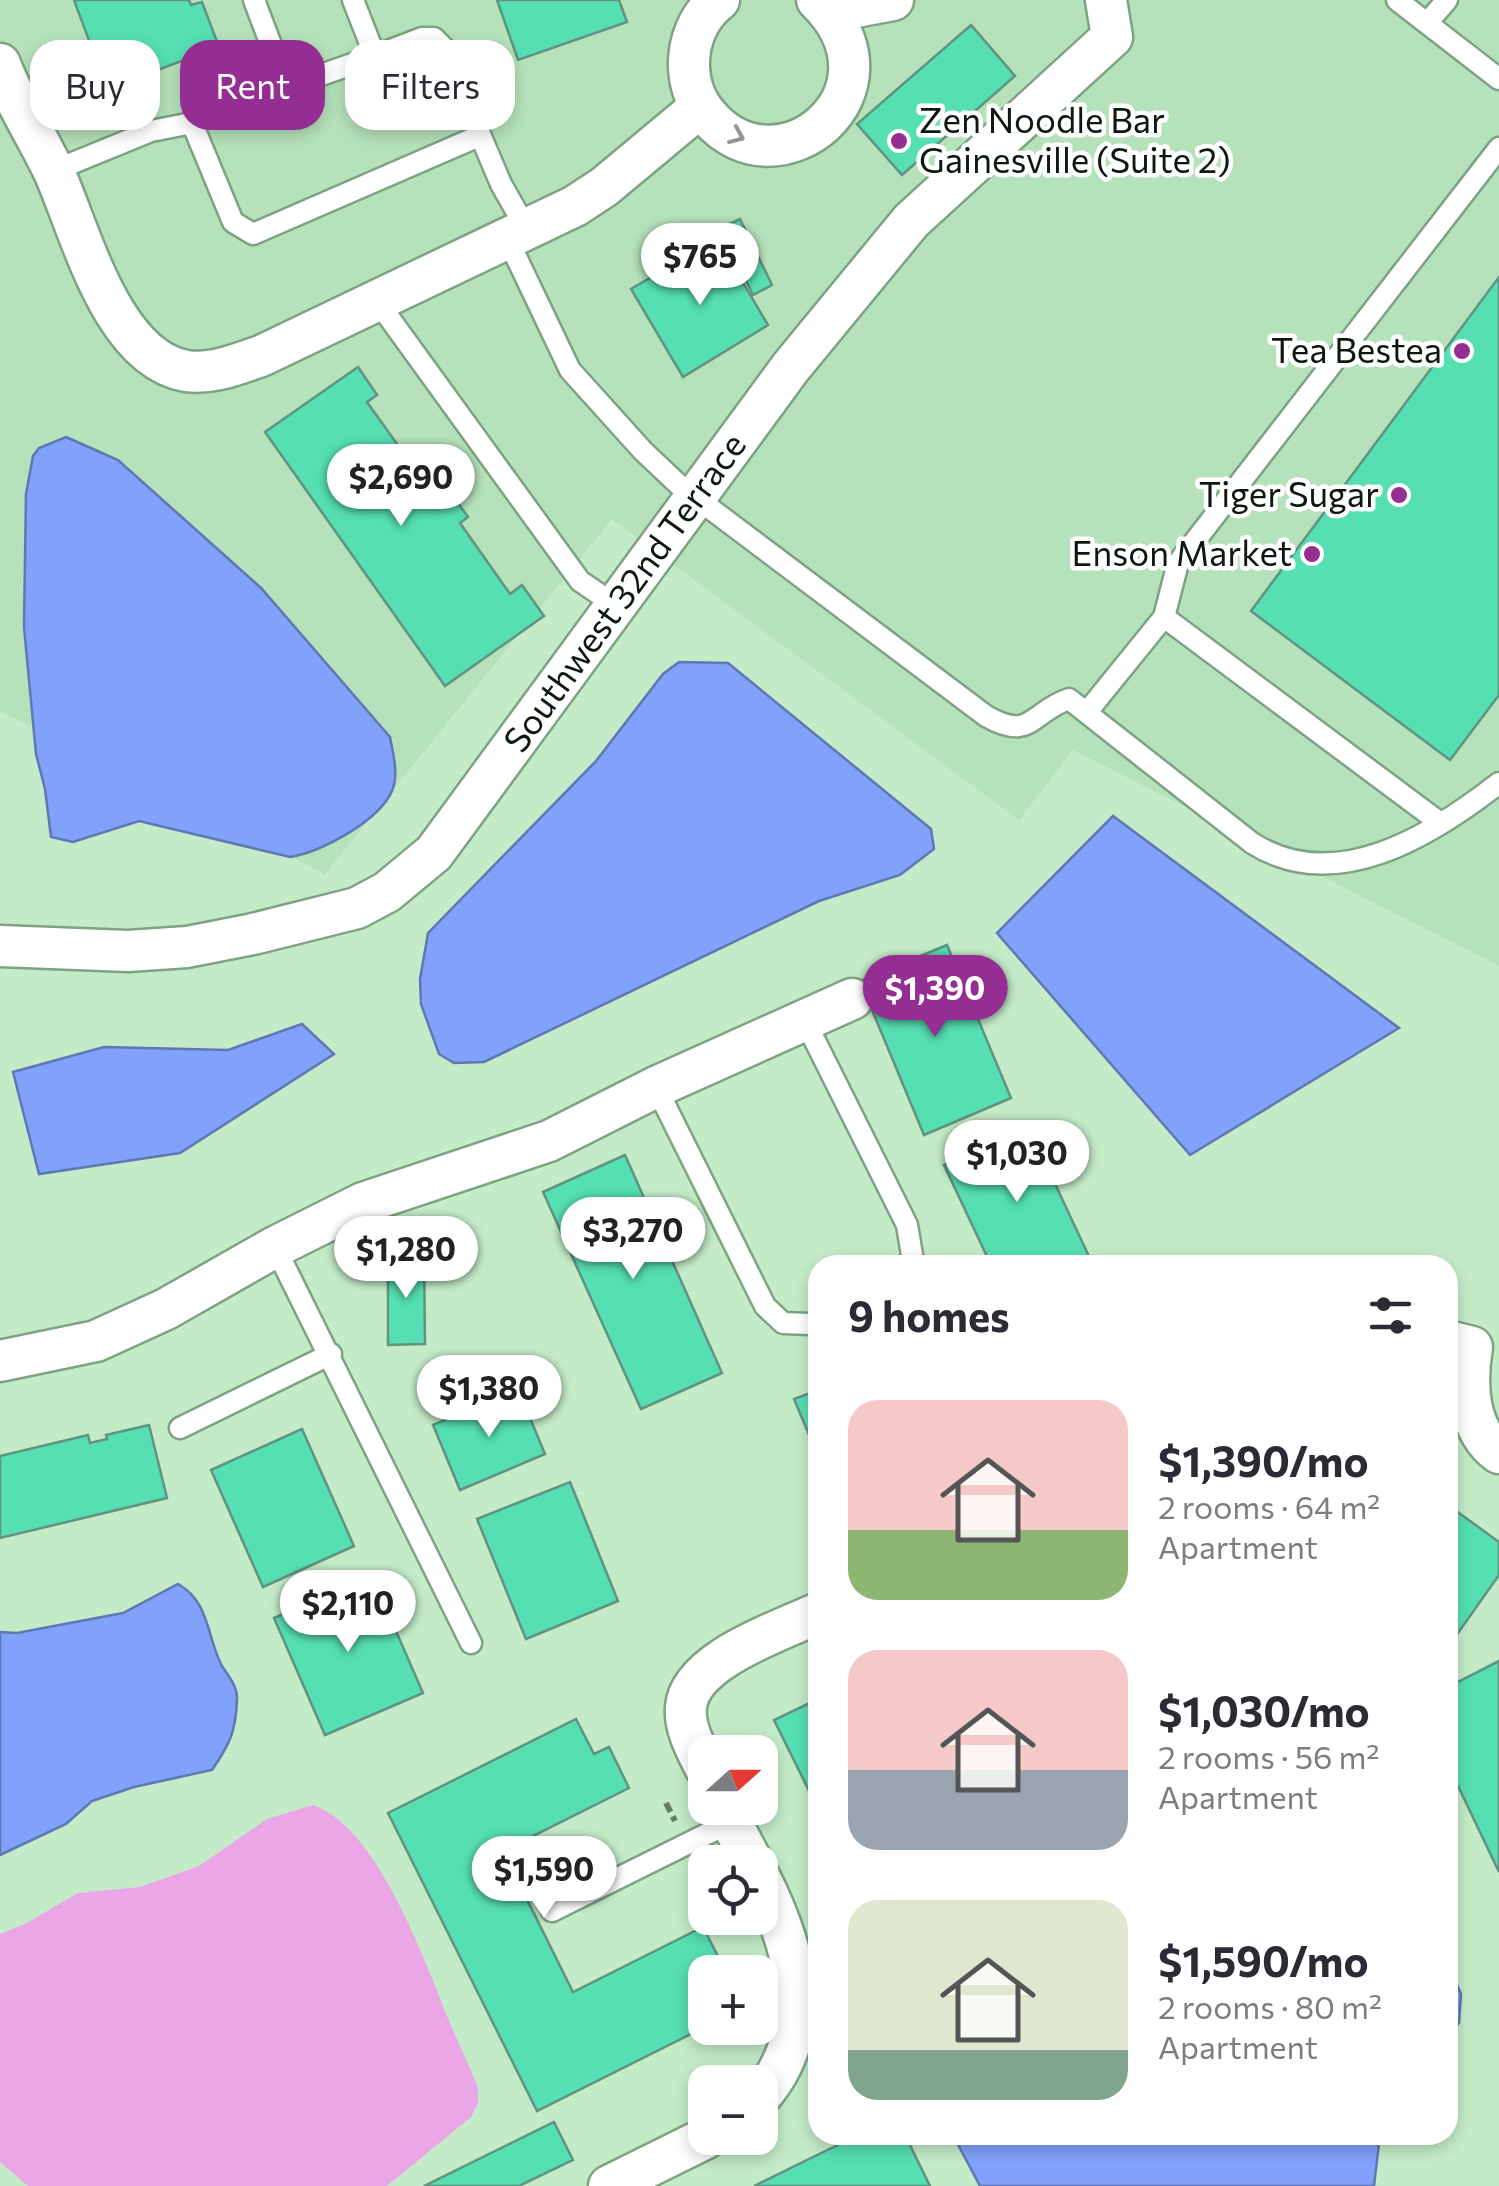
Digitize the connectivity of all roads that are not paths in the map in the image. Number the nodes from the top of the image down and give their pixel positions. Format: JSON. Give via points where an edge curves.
{"nodes":[{"id":1,"x":254,"y":0,"type":"edge"},
{"id":2,"x":353,"y":0,"type":"edge"},
{"id":3,"x":893,"y":0,"type":"edge"},
{"id":4,"x":1106,"y":0,"type":"edge"},
{"id":5,"x":1396,"y":0,"type":"edge"},
{"id":6,"x":1447,"y":0,"type":"edge"},
{"id":7,"x":708,"y":4,"type":"edge"},
{"id":8,"x":825,"y":8,"type":"edge"},
{"id":9,"x":1427,"y":23,"type":"junction"},
{"id":10,"x":269,"y":40,"type":"edge"},
{"id":11,"x":368,"y":40,"type":"edge"},
{"id":12,"x":2,"y":71,"type":"edge"},
{"id":13,"x":1499,"y":79,"type":"edge"},
{"id":14,"x":700,"y":107,"type":"junction"},
{"id":15,"x":180,"y":125,"type":"edge"},
{"id":16,"x":195,"y":130,"type":"edge"},
{"id":17,"x":478,"y":130,"type":"edge"},
{"id":18,"x":480,"y":136,"type":"junction"},
{"id":19,"x":1499,"y":148,"type":"edge"},
{"id":20,"x":53,"y":171,"type":"junction"},
{"id":21,"x":518,"y":235,"type":"junction"},
{"id":22,"x":377,"y":301,"type":"junction"},
{"id":23,"x":695,"y":497,"type":"junction"},
{"id":24,"x":615,"y":604,"type":"junction"},
{"id":25,"x":1164,"y":617,"type":"junction"},
{"id":26,"x":1087,"y":712,"type":"junction"},
{"id":27,"x":1499,"y":783,"type":"edge"},
{"id":28,"x":1439,"y":822,"type":"junction"},
{"id":29,"x":0,"y":946,"type":"edge"},
{"id":30,"x":852,"y":999,"type":"dead end"},
{"id":31,"x":804,"y":1020,"type":"junction"},
{"id":32,"x":656,"y":1087,"type":"junction"},
{"id":33,"x":275,"y":1247,"type":"junction"},
{"id":34,"x":912,"y":1255,"type":"edge"},
{"id":35,"x":808,"y":1324,"type":"edge"},
{"id":36,"x":1473,"y":1348,"type":"edge"},
{"id":37,"x":330,"y":1354,"type":"junction"},
{"id":38,"x":0,"y":1361,"type":"edge"},
{"id":39,"x":180,"y":1428,"type":"dead end"},
{"id":40,"x":1499,"y":1452,"type":"edge"},
{"id":41,"x":808,"y":1618,"type":"edge"},
{"id":42,"x":471,"y":1643,"type":"dead end"},
{"id":43,"x":691,"y":1735,"type":"edge"},
{"id":44,"x":708,"y":1825,"type":"edge"},
{"id":45,"x":552,"y":1912,"type":"dead end"},
{"id":46,"x":778,"y":1920,"type":"edge"},
{"id":47,"x":778,"y":2072,"type":"edge"},
{"id":48,"x":688,"y":2147,"type":"edge"},
{"id":49,"x":609,"y":2186,"type":"edge"}],
"edges":[{"from":1,"to":10,"type":"lane"},
{"from":2,"to":11,"type":"lane"},
{"from":3,"to":8,"type":"street"},
{"from":4,"to":23,"type":"street","name":"Southwest 32nd Terrace","via":[[1112,38],[910,221]]},
{"from":5,"to":9,"type":"lane"},
{"from":6,"to":9,"type":"lane"},
{"from":7,"to":14,"type":"street","via":[[688,54]]},
{"from":14,"to":8,"type":"street","one_way":true,"via":[[741,141],[767,146],[818,130],[847,86],[850,60],[844,34]]},
{"from":9,"to":13,"type":"lane"},
{"from":12,"to":20,"type":"street"},
{"from":14,"to":21,"type":"street","via":[[604,187]]},
{"from":15,"to":20,"type":"lane"},
{"from":16,"to":18,"type":"lane","via":[[233,222],[254,234]]},
{"from":17,"to":18,"type":"lane"},
{"from":18,"to":21,"type":"lane"},
{"from":19,"to":25,"type":"lane","via":[[1178,563]]},
{"from":20,"to":22,"type":"street","via":[[124,330],[154,356],[186,371],[224,369],[261,356]]},
{"from":21,"to":22,"type":"street"},
{"from":21,"to":23,"type":"lane","via":[[570,370]]},
{"from":22,"to":24,"type":"lane","via":[[580,581]]},
{"from":23,"to":24,"type":"street","name":"Southwest 32nd Terrace"},
{"from":23,"to":26,"type":"lane","via":[[1006,728],[1024,728],[1069,699]]},
{"from":24,"to":29,"type":"street","name":"Southwest 32nd Terrace","via":[[434,853],[387,892],[357,908],[187,947]]},
{"from":25,"to":26,"type":"lane"},
{"from":25,"to":28,"type":"lane"},
{"from":26,"to":28,"type":"lane","via":[[1283,860],[1320,866],[1358,860]]},
{"from":27,"to":28,"type":"lane"},
{"from":30,"to":31,"type":"street"},
{"from":31,"to":32,"type":"street"},
{"from":31,"to":34,"type":"lane","via":[[908,1225]]},
{"from":32,"to":33,"type":"street","via":[[549,1141],[363,1202]]},
{"from":32,"to":35,"type":"lane","via":[[765,1306],[783,1323]]},
{"from":33,"to":37,"type":"lane"},
{"from":33,"to":38,"type":"street","via":[[96,1341]]},
{"from":36,"to":40,"type":"street","via":[[1468,1371],[1476,1425]]},
{"from":37,"to":39,"type":"lane"},
{"from":37,"to":42,"type":"lane"},
{"from":41,"to":43,"type":"street","via":[[714,1664],[694,1682],[686,1706]]},
{"from":44,"to":45,"type":"lane"},
{"from":46,"to":47,"type":"street","via":[[792,1952],[797,1990]]},
{"from":48,"to":49,"type":"street"}]}
